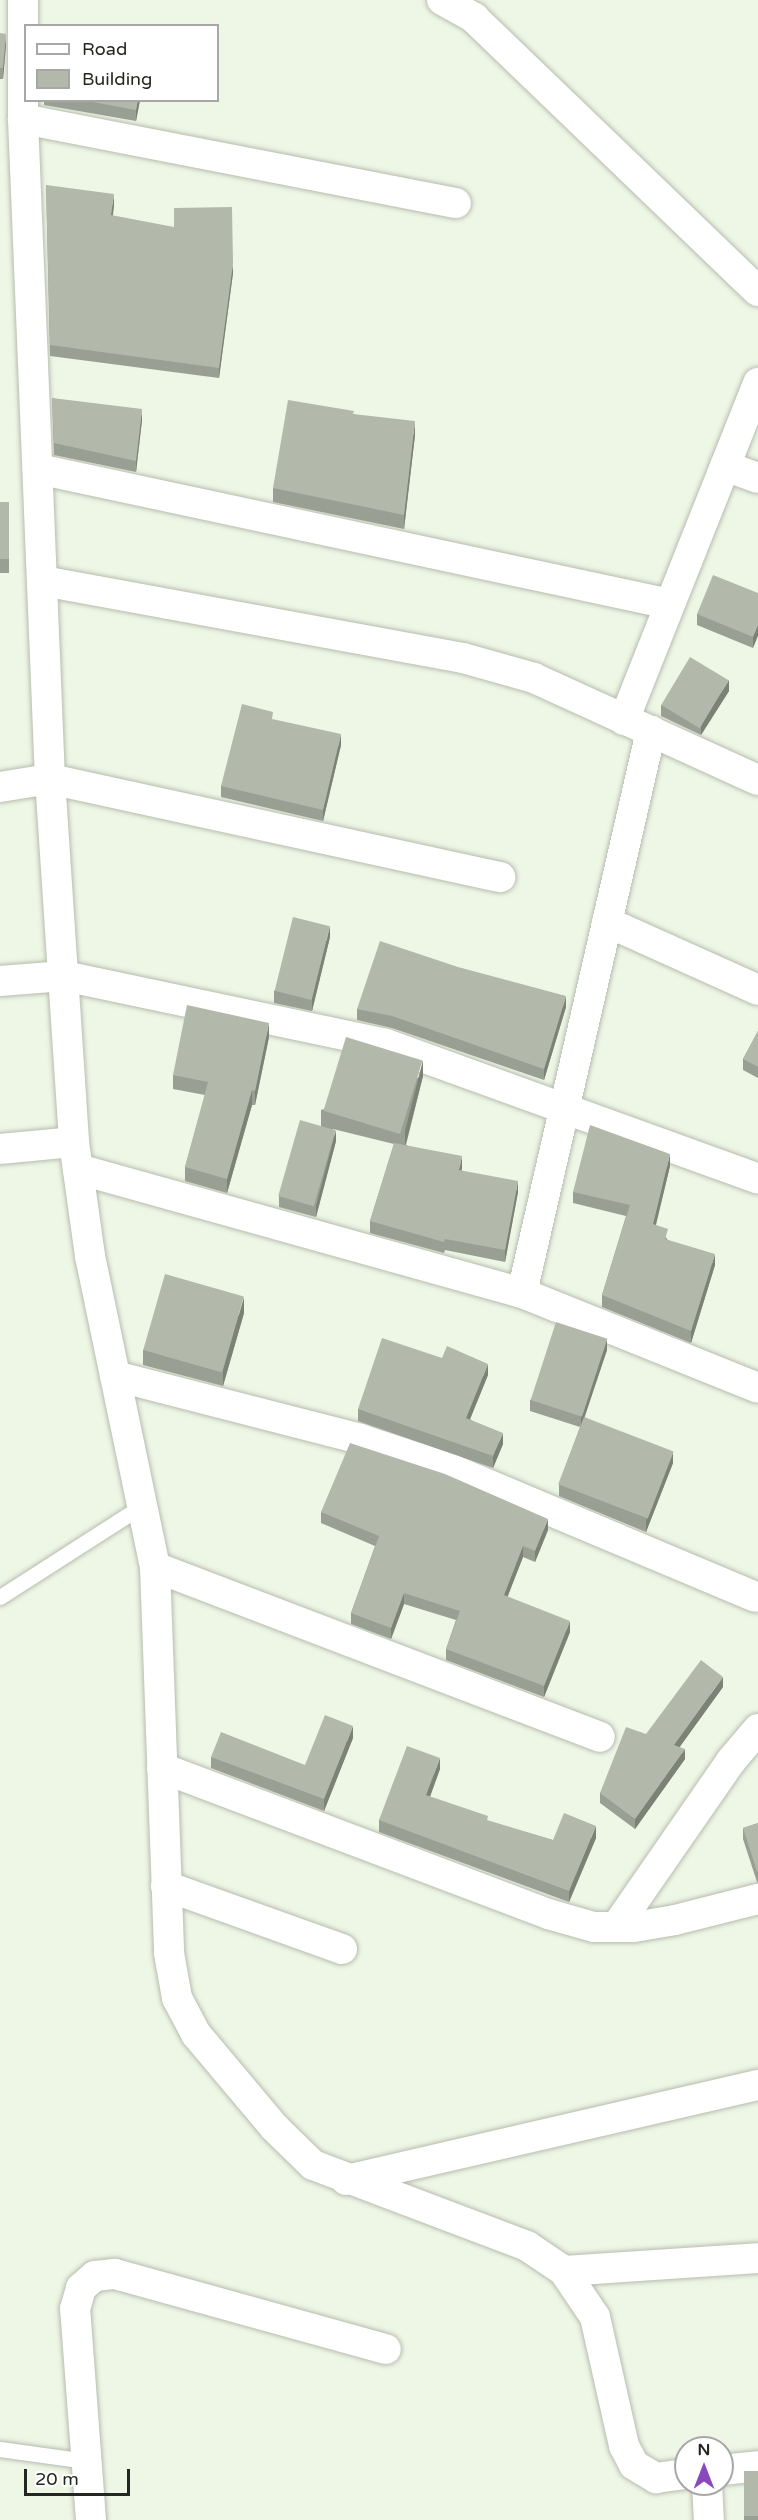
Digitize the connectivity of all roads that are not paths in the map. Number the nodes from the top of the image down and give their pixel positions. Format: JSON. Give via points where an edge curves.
{"nodes":[{"id":1,"x":23,"y":0,"type":"edge"},
{"id":2,"x":442,"y":0,"type":"edge"},
{"id":3,"x":23,"y":119,"type":"junction"},
{"id":4,"x":456,"y":203,"type":"dead end"},
{"id":5,"x":13,"y":210,"type":"edge"},
{"id":6,"x":758,"y":291,"type":"edge"},
{"id":7,"x":758,"y":383,"type":"edge"},
{"id":8,"x":725,"y":466,"type":"junction"},
{"id":9,"x":38,"y":469,"type":"junction"},
{"id":10,"x":758,"y":478,"type":"edge"},
{"id":11,"x":43,"y":581,"type":"junction"},
{"id":12,"x":669,"y":604,"type":"junction"},
{"id":13,"x":638,"y":725,"type":"junction"},
{"id":14,"x":50,"y":779,"type":"junction"},
{"id":15,"x":758,"y":780,"type":"edge"},
{"id":16,"x":0,"y":787,"type":"edge"},
{"id":17,"x":500,"y":878,"type":"dead end"},
{"id":18,"x":607,"y":922,"type":"junction"},
{"id":19,"x":64,"y":976,"type":"junction"},
{"id":20,"x":0,"y":981,"type":"edge"},
{"id":21,"x":758,"y":990,"type":"edge"},
{"id":22,"x":564,"y":1109,"type":"junction"},
{"id":23,"x":0,"y":1149,"type":"edge"},
{"id":24,"x":76,"y":1155,"type":"junction"},
{"id":25,"x":758,"y":1179,"type":"edge"},
{"id":26,"x":522,"y":1293,"type":"junction"},
{"id":27,"x":115,"y":1376,"type":"junction"},
{"id":28,"x":758,"y":1388,"type":"edge"},
{"id":29,"x":142,"y":1506,"type":"junction"},
{"id":30,"x":154,"y":1568,"type":"junction"},
{"id":31,"x":0,"y":1597,"type":"edge"},
{"id":32,"x":755,"y":1597,"type":"dead end"},
{"id":33,"x":758,"y":1729,"type":"edge"},
{"id":34,"x":600,"y":1737,"type":"dead end"},
{"id":35,"x":162,"y":1768,"type":"junction"},
{"id":36,"x":166,"y":1886,"type":"junction"},
{"id":37,"x":758,"y":1899,"type":"edge"},
{"id":38,"x":616,"y":1927,"type":"junction"},
{"id":39,"x":342,"y":1949,"type":"dead end"},
{"id":40,"x":758,"y":2085,"type":"edge"},
{"id":41,"x":346,"y":2180,"type":"junction"},
{"id":42,"x":758,"y":2258,"type":"edge"},
{"id":43,"x":564,"y":2271,"type":"junction"},
{"id":44,"x":386,"y":2349,"type":"dead end"},
{"id":45,"x":0,"y":2449,"type":"edge"},
{"id":46,"x":86,"y":2461,"type":"junction"},
{"id":47,"x":758,"y":2466,"type":"edge"},
{"id":48,"x":734,"y":2469,"type":"edge"},
{"id":49,"x":674,"y":2476,"type":"edge"},
{"id":50,"x":707,"y":2496,"type":"edge"},
{"id":51,"x":91,"y":2520,"type":"edge"},
{"id":52,"x":708,"y":2520,"type":"edge"}],
"edges":[{"from":1,"to":3,"type":"street"},
{"from":2,"to":6,"type":"street","via":[[474,18]]},
{"from":3,"to":4,"type":"street"},
{"from":3,"to":5,"type":"street"},
{"from":5,"to":9,"type":"street"},
{"from":7,"to":8,"type":"street"},
{"from":8,"to":10,"type":"street"},
{"from":8,"to":12,"type":"street"},
{"from":9,"to":11,"type":"street"},
{"from":9,"to":12,"type":"street"},
{"from":11,"to":13,"type":"street","via":[[463,658],[534,678]]},
{"from":11,"to":14,"type":"street"},
{"from":12,"to":13,"type":"street"},
{"from":13,"to":15,"type":"street"},
{"from":13,"to":18,"type":"street"},
{"from":14,"to":16,"type":"street"},
{"from":14,"to":17,"type":"street"},
{"from":14,"to":19,"type":"street"},
{"from":18,"to":21,"type":"street"},
{"from":18,"to":22,"type":"street"},
{"from":19,"to":20,"type":"street"},
{"from":19,"to":22,"type":"street","via":[[386,1044]]},
{"from":19,"to":24,"type":"street"},
{"from":22,"to":25,"type":"street"},
{"from":22,"to":26,"type":"street"},
{"from":23,"to":24,"type":"street"},
{"from":24,"to":26,"type":"street"},
{"from":24,"to":27,"type":"street","via":[[90,1256]]},
{"from":26,"to":28,"type":"street"},
{"from":27,"to":29,"type":"street"},
{"from":27,"to":32,"type":"street","via":[[360,1439],[451,1469]]},
{"from":29,"to":30,"type":"street"},
{"from":29,"to":31,"type":"lane"},
{"from":30,"to":34,"type":"street"},
{"from":30,"to":35,"type":"street"},
{"from":33,"to":38,"type":"street"},
{"from":35,"to":36,"type":"street"},
{"from":35,"to":38,"type":"street","via":[[548,1914],[594,1927]]},
{"from":36,"to":39,"type":"street"},
{"from":36,"to":41,"type":"street","via":[[169,1953],[177,1998],[196,2034],[282,2135],[314,2165]]},
{"from":37,"to":38,"type":"street","via":[[675,1920]]},
{"from":40,"to":41,"type":"street"},
{"from":41,"to":43,"type":"street","via":[[527,2246]]},
{"from":42,"to":43,"type":"street"},
{"from":43,"to":49,"type":"street","via":[[595,2317],[624,2446],[634,2465],[656,2478]]},
{"from":44,"to":46,"type":"street","via":[[115,2274],[95,2276],[81,2288],[75,2309]]},
{"from":45,"to":46,"type":"lane"},
{"from":46,"to":51,"type":"street"},
{"from":47,"to":48,"type":"street"},
{"from":50,"to":52,"type":"street"}]}
